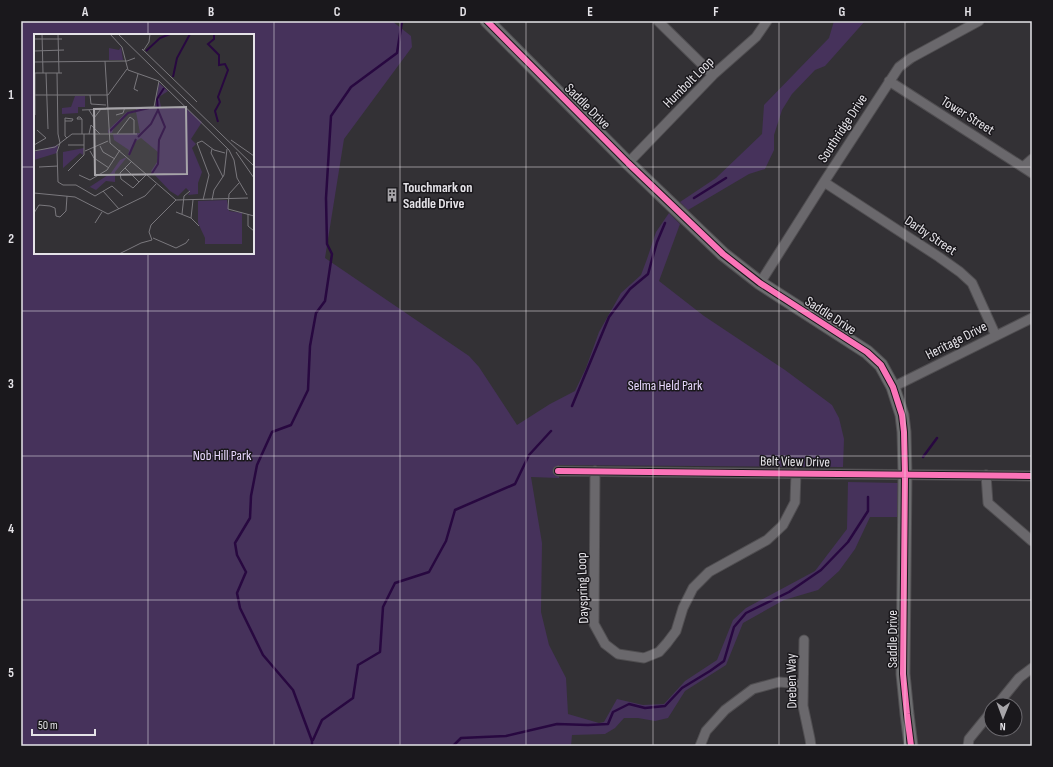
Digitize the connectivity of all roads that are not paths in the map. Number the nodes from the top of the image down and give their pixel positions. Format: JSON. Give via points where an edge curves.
{"nodes":[{"id":1,"x":487,"y":21,"type":"edge"},
{"id":2,"x":658,"y":21,"type":"edge"},
{"id":3,"x":767,"y":21,"type":"edge"},
{"id":4,"x":978,"y":21,"type":"edge"},
{"id":5,"x":713,"y":75,"type":"junction"},
{"id":6,"x":889,"y":81,"type":"junction"},
{"id":7,"x":1032,"y":159,"type":"edge"},
{"id":8,"x":628,"y":163,"type":"junction"},
{"id":9,"x":1023,"y":166,"type":"junction"},
{"id":10,"x":1032,"y":173,"type":"edge"},
{"id":11,"x":824,"y":182,"type":"junction"},
{"id":12,"x":760,"y":283,"type":"junction"},
{"id":13,"x":1032,"y":318,"type":"edge"},
{"id":14,"x":996,"y":336,"type":"junction"},
{"id":15,"x":893,"y":387,"type":"junction"},
{"id":16,"x":558,"y":471,"type":"dead end"},
{"id":17,"x":595,"y":471,"type":"junction"},
{"id":18,"x":796,"y":473,"type":"junction"},
{"id":19,"x":905,"y":475,"type":"junction"},
{"id":20,"x":986,"y":475,"type":"junction"},
{"id":21,"x":1032,"y":476,"type":"edge"},
{"id":22,"x":1032,"y":541,"type":"edge"},
{"id":23,"x":804,"y":640,"type":"dead end"},
{"id":24,"x":1032,"y":668,"type":"edge"},
{"id":25,"x":804,"y":684,"type":"junction"},
{"id":26,"x":1004,"y":697,"type":"edge"},
{"id":27,"x":983,"y":722,"type":"edge"},
{"id":28,"x":700,"y":746,"type":"edge"},
{"id":29,"x":811,"y":746,"type":"edge"},
{"id":30,"x":911,"y":746,"type":"edge"},
{"id":31,"x":968,"y":746,"type":"edge"}],
"edges":[{"from":1,"to":8,"type":"street","name":"Saddle Drive"},
{"from":2,"to":5,"type":"street"},
{"from":3,"to":5,"type":"street","name":"Humbolt Loop","via":[[756,36]]},
{"from":4,"to":6,"type":"street","name":"Southridge Drive","via":[[911,58],[899,67]]},
{"from":5,"to":8,"type":"street","name":"Humbolt Loop"},
{"from":6,"to":9,"type":"street","name":"Tower Street"},
{"from":6,"to":11,"type":"street","name":"Southridge Drive"},
{"from":7,"to":9,"type":"street"},
{"from":8,"to":12,"type":"street","name":"Saddle Drive","via":[[722,254]]},
{"from":9,"to":10,"type":"street","name":"Tower Street"},
{"from":11,"to":12,"type":"street","name":"Southridge Drive"},
{"from":11,"to":14,"type":"street","name":"Darby Street","via":[[960,272],[972,283]]},
{"from":12,"to":15,"type":"street","name":"Saddle Drive","via":[[867,352],[881,365]]},
{"from":13,"to":14,"type":"street","name":"Heritage Drive"},
{"from":14,"to":15,"type":"street","name":"Heritage Drive"},
{"from":15,"to":19,"type":"street","name":"Saddle Drive","via":[[902,415]]},
{"from":16,"to":17,"type":"street","name":"Belt View Drive"},
{"from":17,"to":18,"type":"street","name":"Belt View Drive"},
{"from":17,"to":18,"type":"street","name":"Dayspring Loop","via":[[594,624],[605,644],[618,654],[644,658],[659,652],[676,631],[692,588],[709,572],[767,540],[783,525],[795,502]]},
{"from":18,"to":19,"type":"street","name":"Belt View Drive"},
{"from":19,"to":20,"type":"street","name":"Belt View Drive"},
{"from":19,"to":30,"type":"street","name":"Saddle Drive","via":[[903,674]]},
{"from":20,"to":21,"type":"street","name":"Belt View Drive"},
{"from":20,"to":22,"type":"street","via":[[988,503]]},
{"from":23,"to":25,"type":"street","name":"Dreben Way"},
{"from":24,"to":26,"type":"street","via":[[1019,678]]},
{"from":25,"to":28,"type":"street","via":[[779,682],[753,689],[725,710],[706,731]]},
{"from":25,"to":29,"type":"street","name":"Dreben Way","via":[[803,706]]},
{"from":27,"to":31,"type":"street","via":[[969,739]]}]}
